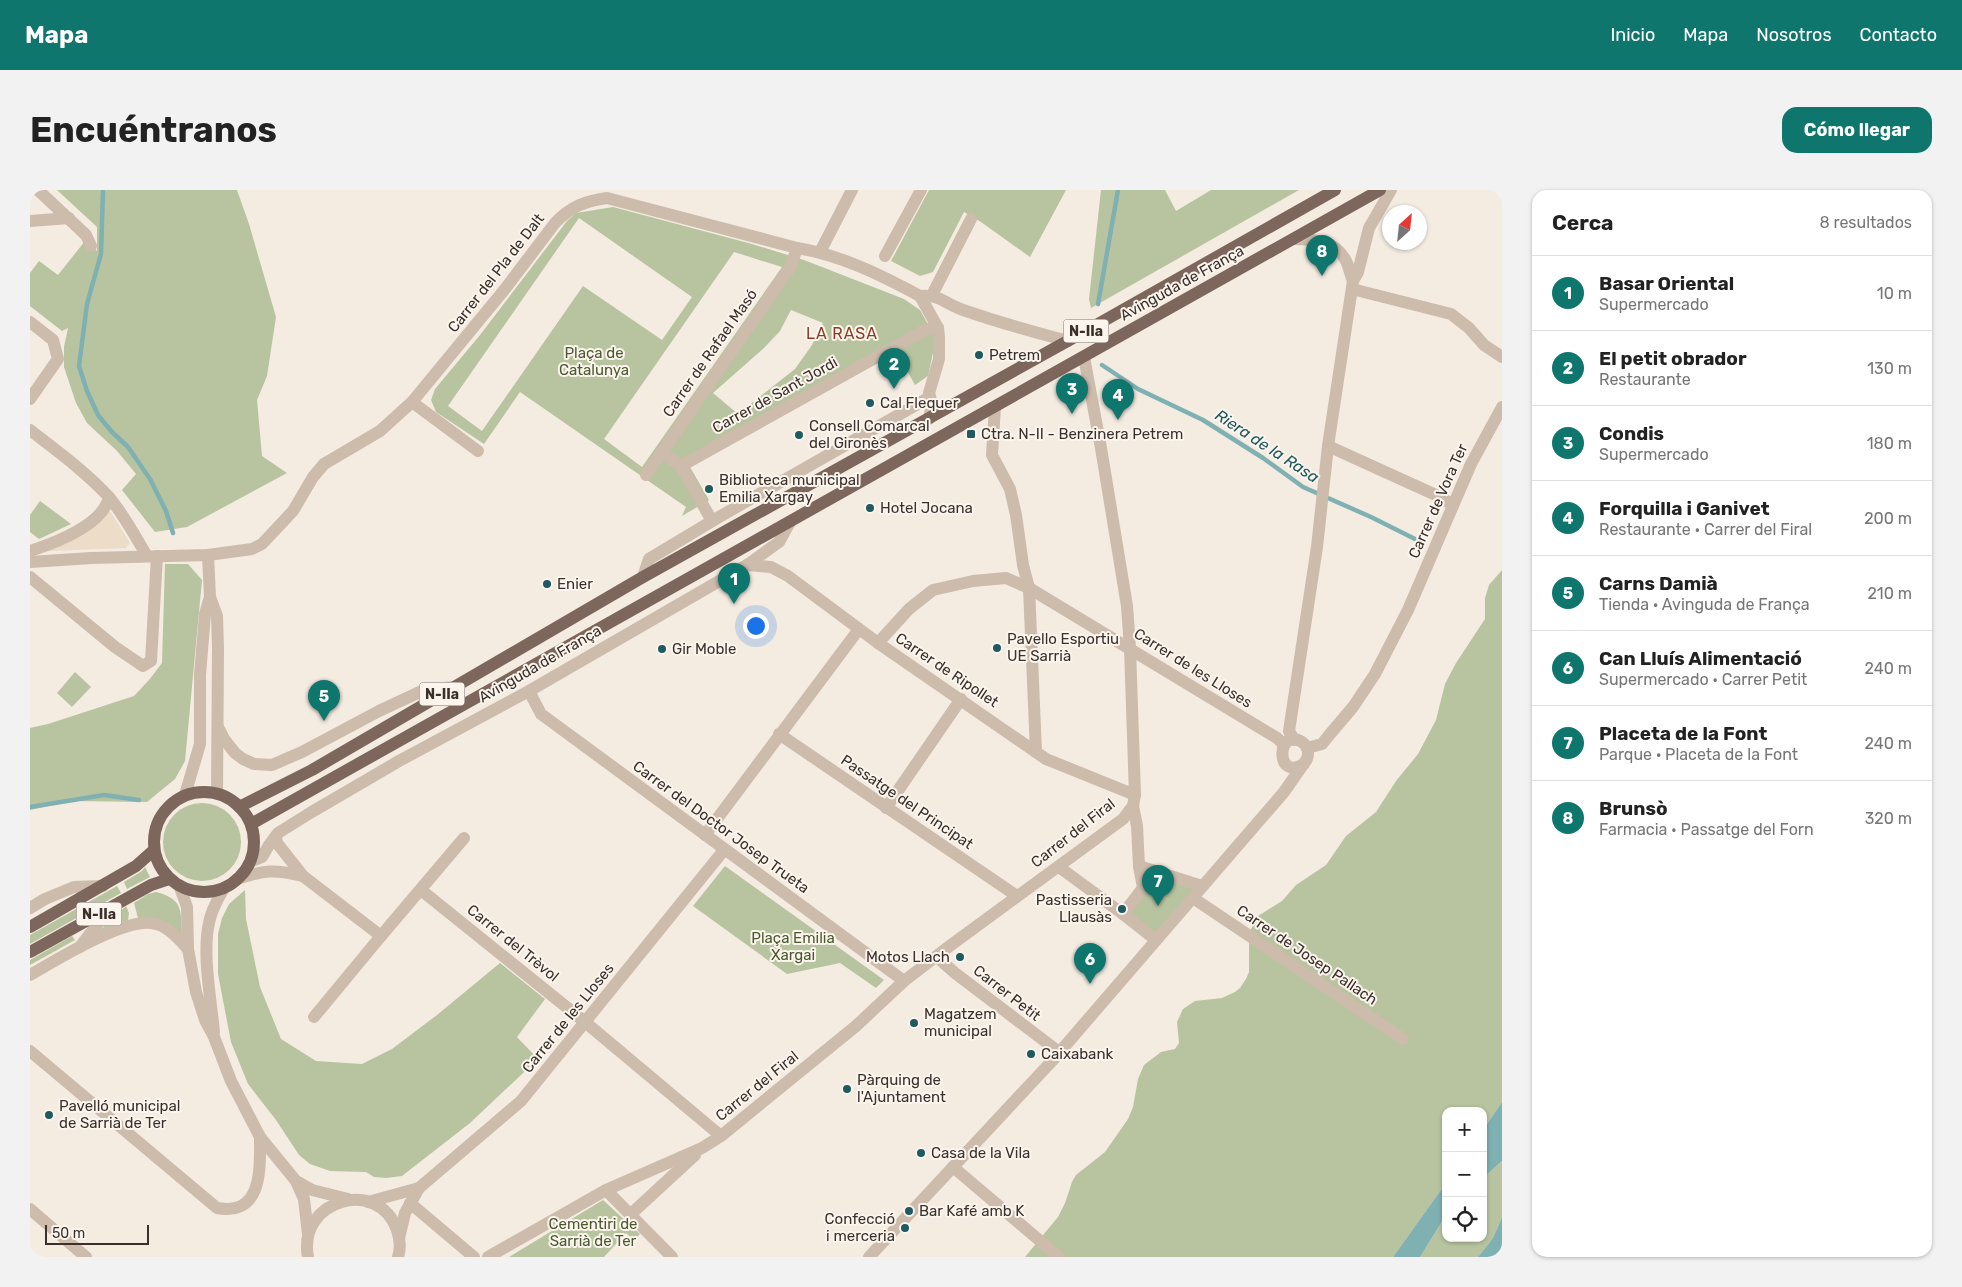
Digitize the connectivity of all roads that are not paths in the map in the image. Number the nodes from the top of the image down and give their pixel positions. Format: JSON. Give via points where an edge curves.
{"nodes":[{"id":1,"x":38,"y":190,"type":"edge"},
{"id":2,"x":852,"y":190,"type":"edge"},
{"id":3,"x":921,"y":190,"type":"edge"},
{"id":4,"x":1325,"y":190,"type":"edge"},
{"id":5,"x":1334,"y":190,"type":"edge"},
{"id":6,"x":1380,"y":190,"type":"edge"},
{"id":7,"x":1391,"y":190,"type":"edge"},
{"id":8,"x":1316,"y":200,"type":"junction"},
{"id":9,"x":69,"y":218,"type":"junction"},
{"id":10,"x":971,"y":219,"type":"dead end"},
{"id":11,"x":30,"y":221,"type":"edge"},
{"id":12,"x":1293,"y":239,"type":"junction"},
{"id":13,"x":91,"y":246,"type":"dead end"},
{"id":14,"x":797,"y":248,"type":"junction"},
{"id":15,"x":820,"y":252,"type":"junction"},
{"id":16,"x":884,"y":256,"type":"dead end"},
{"id":17,"x":1352,"y":284,"type":"junction"},
{"id":18,"x":926,"y":295,"type":"junction"},
{"id":19,"x":30,"y":322,"type":"edge"},
{"id":20,"x":938,"y":328,"type":"junction"},
{"id":21,"x":1068,"y":341,"type":"junction"},
{"id":22,"x":1084,"y":357,"type":"junction"},
{"id":23,"x":1502,"y":357,"type":"edge"},
{"id":24,"x":930,"y":397,"type":"junction"},
{"id":25,"x":30,"y":399,"type":"edge"},
{"id":26,"x":412,"y":402,"type":"junction"},
{"id":27,"x":995,"y":407,"type":"junction"},
{"id":28,"x":1502,"y":407,"type":"edge"},
{"id":29,"x":929,"y":419,"type":"junction"},
{"id":30,"x":30,"y":430,"type":"edge"},
{"id":31,"x":1328,"y":446,"type":"junction"},
{"id":32,"x":478,"y":451,"type":"dead end"},
{"id":33,"x":661,"y":452,"type":"junction"},
{"id":34,"x":811,"y":465,"type":"junction"},
{"id":35,"x":681,"y":466,"type":"junction"},
{"id":36,"x":837,"y":470,"type":"junction"},
{"id":37,"x":646,"y":475,"type":"dead end"},
{"id":38,"x":109,"y":497,"type":"junction"},
{"id":39,"x":1454,"y":505,"type":"junction"},
{"id":40,"x":712,"y":521,"type":"junction"},
{"id":41,"x":790,"y":522,"type":"junction"},
{"id":42,"x":30,"y":551,"type":"edge"},
{"id":43,"x":208,"y":554,"type":"junction"},
{"id":44,"x":152,"y":556,"type":"junction"},
{"id":45,"x":30,"y":562,"type":"edge"},
{"id":46,"x":747,"y":565,"type":"junction"},
{"id":47,"x":30,"y":577,"type":"edge"},
{"id":48,"x":643,"y":577,"type":"junction"},
{"id":49,"x":1029,"y":588,"type":"junction"},
{"id":50,"x":210,"y":597,"type":"junction"},
{"id":51,"x":858,"y":629,"type":"junction"},
{"id":52,"x":878,"y":643,"type":"junction"},
{"id":53,"x":1130,"y":648,"type":"junction"},
{"id":54,"x":454,"y":687,"type":"junction"},
{"id":55,"x":528,"y":691,"type":"junction"},
{"id":56,"x":961,"y":699,"type":"junction"},
{"id":57,"x":218,"y":727,"type":"junction"},
{"id":58,"x":778,"y":734,"type":"junction"},
{"id":59,"x":1289,"y":742,"type":"junction"},
{"id":60,"x":1307,"y":748,"type":"junction"},
{"id":61,"x":1036,"y":752,"type":"junction"},
{"id":62,"x":1304,"y":764,"type":"junction"},
{"id":63,"x":217,"y":794,"type":"junction"},
{"id":64,"x":185,"y":795,"type":"junction"},
{"id":65,"x":1134,"y":800,"type":"junction"},
{"id":66,"x":239,"y":807,"type":"junction"},
{"id":67,"x":886,"y":808,"type":"junction"},
{"id":68,"x":251,"y":824,"type":"junction"},
{"id":69,"x":705,"y":834,"type":"junction"},
{"id":70,"x":276,"y":836,"type":"junction"},
{"id":71,"x":464,"y":838,"type":"dead end"},
{"id":72,"x":154,"y":850,"type":"junction"},
{"id":73,"x":724,"y":850,"type":"junction"},
{"id":74,"x":252,"y":861,"type":"junction"},
{"id":75,"x":1139,"y":866,"type":"junction"},
{"id":76,"x":1059,"y":867,"type":"junction"},
{"id":77,"x":303,"y":876,"type":"junction"},
{"id":78,"x":237,"y":880,"type":"junction"},
{"id":79,"x":174,"y":882,"type":"junction"},
{"id":80,"x":103,"y":886,"type":"junction"},
{"id":81,"x":1202,"y":886,"type":"junction"},
{"id":82,"x":224,"y":888,"type":"junction"},
{"id":83,"x":422,"y":890,"type":"junction"},
{"id":84,"x":1017,"y":896,"type":"junction"},
{"id":85,"x":1193,"y":898,"type":"junction"},
{"id":86,"x":30,"y":908,"type":"edge"},
{"id":87,"x":110,"y":908,"type":"junction"},
{"id":88,"x":1123,"y":914,"type":"junction"},
{"id":89,"x":30,"y":927,"type":"edge"},
{"id":90,"x":381,"y":936,"type":"junction"},
{"id":91,"x":1156,"y":940,"type":"junction"},
{"id":92,"x":80,"y":947,"type":"junction"},
{"id":93,"x":188,"y":949,"type":"junction"},
{"id":94,"x":30,"y":952,"type":"edge"},
{"id":95,"x":937,"y":957,"type":"junction"},
{"id":96,"x":30,"y":975,"type":"edge"},
{"id":97,"x":904,"y":981,"type":"junction"},
{"id":98,"x":314,"y":1017,"type":"dead end"},
{"id":99,"x":585,"y":1022,"type":"junction"},
{"id":100,"x":214,"y":1037,"type":"junction"},
{"id":101,"x":1403,"y":1039,"type":"dead end"},
{"id":102,"x":30,"y":1051,"type":"edge"},
{"id":103,"x":1059,"y":1052,"type":"junction"},
{"id":104,"x":721,"y":1136,"type":"junction"},
{"id":105,"x":260,"y":1137,"type":"junction"},
{"id":106,"x":702,"y":1148,"type":"junction"},
{"id":107,"x":953,"y":1167,"type":"junction"},
{"id":108,"x":296,"y":1181,"type":"junction"},
{"id":109,"x":419,"y":1188,"type":"junction"},
{"id":110,"x":606,"y":1190,"type":"junction"},
{"id":111,"x":355,"y":1200,"type":"junction"},
{"id":112,"x":368,"y":1202,"type":"junction"},
{"id":113,"x":410,"y":1203,"type":"junction"},
{"id":114,"x":30,"y":1210,"type":"edge"},
{"id":115,"x":631,"y":1214,"type":"junction"},
{"id":116,"x":308,"y":1234,"type":"junction"},
{"id":117,"x":399,"y":1238,"type":"junction"},
{"id":118,"x":400,"y":1255,"type":"edge"},
{"id":119,"x":86,"y":1257,"type":"edge"},
{"id":120,"x":308,"y":1257,"type":"edge"},
{"id":121,"x":474,"y":1257,"type":"edge"},
{"id":122,"x":488,"y":1257,"type":"edge"},
{"id":123,"x":672,"y":1257,"type":"edge"},
{"id":124,"x":869,"y":1257,"type":"edge"},
{"id":125,"x":1059,"y":1257,"type":"edge"}],
"edges":[{"from":1,"to":9,"type":"street"},
{"from":2,"to":15,"type":"street"},
{"from":3,"to":16,"type":"street"},
{"from":4,"to":8,"type":"street"},
{"from":5,"to":8,"type":"main road","name":"Avinguda de França","number":"N-IIa"},
{"from":6,"to":12,"type":"main road","name":"Avinguda de França","number":"N-IIa"},
{"from":7,"to":17,"type":"street","via":[[1369,228]]},
{"from":8,"to":21,"type":"main road","name":"Avinguda de França","number":"N-IIa"},
{"from":9,"to":11,"type":"street"},
{"from":9,"to":13,"type":"street","via":[[86,235]]},
{"from":10,"to":18,"type":"street"},
{"from":12,"to":17,"type":"street","via":[[1316,239],[1335,248],[1346,261]]},
{"from":12,"to":22,"type":"main road","name":"Avinguda de França","number":"N-IIa"},
{"from":14,"to":15,"type":"street","name":"Carrer del Pla de Dalt"},
{"from":14,"to":26,"type":"street","name":"Carrer del Pla de Dalt","via":[[607,198],[577,205],[555,223]]},
{"from":14,"to":33,"type":"street","name":"Carrer de Rafael Masó","via":[[791,266]]},
{"from":15,"to":18,"type":"street","name":"Carrer del Pla de Dalt"},
{"from":17,"to":23,"type":"street","via":[[1451,314]]},
{"from":17,"to":31,"type":"street"},
{"from":18,"to":20,"type":"street"},
{"from":18,"to":21,"type":"street","via":[[960,309]]},
{"from":19,"to":25,"type":"street","via":[[53,340],[58,359]]},
{"from":20,"to":24,"type":"street","via":[[939,359]]},
{"from":20,"to":35,"type":"street","name":"Carrer de Sant Jordi","via":[[927,329]]},
{"from":21,"to":29,"type":"main road","name":"Avinguda de França","number":"N-IIa"},
{"from":22,"to":27,"type":"main road","name":"Avinguda de França","number":"N-IIa"},
{"from":22,"to":53,"type":"street","name":"Carrer del Firal","via":[[1127,606]]},
{"from":24,"to":29,"type":"street"},
{"from":24,"to":34,"type":"street"},
{"from":26,"to":32,"type":"street"},
{"from":26,"to":43,"type":"street","name":"Carrer del Pla de Dalt","via":[[380,431],[324,464],[293,511],[262,544],[252,549]]},
{"from":27,"to":41,"type":"main road","name":"Avinguda de França","number":"N-IIa"},
{"from":27,"to":49,"type":"street","via":[[992,455],[1010,489]]},
{"from":28,"to":39,"type":"street","name":"Carrer de Vora Ter","via":[[1470,464]]},
{"from":29,"to":36,"type":"main road","name":"Avinguda de França","number":"N-IIa"},
{"from":30,"to":38,"type":"street","via":[[66,457]]},
{"from":31,"to":39,"type":"street"},
{"from":31,"to":59,"type":"street"},
{"from":33,"to":35,"type":"street"},
{"from":33,"to":37,"type":"street","name":"Carrer de Rafael Masó"},
{"from":34,"to":36,"type":"street"},
{"from":34,"to":40,"type":"street"},
{"from":35,"to":40,"type":"street"},
{"from":36,"to":48,"type":"main road","name":"Avinguda de França","number":"N-IIa"},
{"from":38,"to":42,"type":"street","via":[[107,506],[89,524]]},
{"from":38,"to":44,"type":"street"},
{"from":39,"to":60,"type":"street","name":"Carrer de Vora Ter","via":[[1408,610],[1375,674],[1322,744]]},
{"from":40,"to":48,"type":"street","via":[[649,559]]},
{"from":41,"to":46,"type":"street","name":"Avinguda de França","via":[[779,542]]},
{"from":41,"to":68,"type":"main road","name":"Avinguda de França","number":"N-IIa"},
{"from":43,"to":44,"type":"street","name":"Carrer del Pla de Dalt"},
{"from":43,"to":50,"type":"street"},
{"from":44,"to":45,"type":"street","name":"Carrer del Pla de Dalt"},
{"from":44,"to":47,"type":"street","via":[[151,661],[143,666]]},
{"from":46,"to":51,"type":"street","name":"Carrer de Ripollet","via":[[771,567],[788,576]]},
{"from":46,"to":55,"type":"street","name":"Avinguda de França"},
{"from":48,"to":54,"type":"main road","name":"Avinguda de França","number":"N-IIa"},
{"from":49,"to":52,"type":"street","name":"Carrer de les Lloses","via":[[1006,578],[933,590]]},
{"from":49,"to":53,"type":"street","name":"Carrer de les Lloses"},
{"from":49,"to":61,"type":"street"},
{"from":50,"to":57,"type":"street","via":[[217,616]]},
{"from":50,"to":64,"type":"street","via":[[205,614],[200,675],[200,744]]},
{"from":51,"to":52,"type":"street","name":"Carrer de Ripollet"},
{"from":51,"to":58,"type":"street"},
{"from":52,"to":56,"type":"street","name":"Carrer de Ripollet"},
{"from":53,"to":59,"type":"street","name":"Carrer de les Lloses","via":[[1277,738]]},
{"from":53,"to":65,"type":"street","name":"Carrer del Firal"},
{"from":54,"to":57,"type":"street","name":"Avinguda de França","via":[[424,690],[272,765],[254,764],[243,759]]},
{"from":54,"to":66,"type":"main road","name":"Avinguda de França","number":"N-IIa","via":[[312,770]]},
{"from":55,"to":69,"type":"street","name":"Carrer del Doctor Josep Trueta","via":[[541,714]]},
{"from":55,"to":70,"type":"street","name":"Avinguda de França","via":[[399,761]]},
{"from":56,"to":61,"type":"street","name":"Carrer de Ripollet"},
{"from":56,"to":67,"type":"street"},
{"from":57,"to":63,"type":"street"},
{"from":58,"to":67,"type":"street","name":"Passatge del Principat"},
{"from":58,"to":69,"type":"street"},
{"from":59,"to":60,"type":"street","via":[[1302,742]]},
{"from":59,"to":62,"type":"street","via":[[1281,753],[1284,762],[1291,767]]},
{"from":60,"to":62,"type":"street"},
{"from":61,"to":65,"type":"street","name":"Carrer de Ripollet"},
{"from":62,"to":81,"type":"street","via":[[1284,792]]},
{"from":63,"to":64,"type":"main road"},
{"from":63,"to":66,"type":"main road"},
{"from":64,"to":72,"type":"main road","via":[[160,817],[154,833]]},
{"from":65,"to":75,"type":"street"},
{"from":65,"to":76,"type":"street","name":"Carrer del Firal","via":[[1123,819]]},
{"from":66,"to":68,"type":"main road"},
{"from":67,"to":84,"type":"street","name":"Passatge del Principat"},
{"from":68,"to":74,"type":"main road"},
{"from":69,"to":73,"type":"street","name":"Carrer del Doctor Josep Trueta"},
{"from":70,"to":74,"type":"street","name":"Avinguda de França","via":[[262,857]]},
{"from":70,"to":77,"type":"street","via":[[277,843]]},
{"from":71,"to":83,"type":"street"},
{"from":72,"to":79,"type":"main road","via":[[159,866]]},
{"from":72,"to":80,"type":"main road","number":"N-IIa","via":[[136,866]]},
{"from":73,"to":97,"type":"street","name":"Carrer del Doctor Josep Trueta"},
{"from":73,"to":99,"type":"street","name":"Carrer de les Lloses"},
{"from":74,"to":78,"type":"main road"},
{"from":75,"to":81,"type":"street"},
{"from":75,"to":88,"type":"street","via":[[1143,888]]},
{"from":76,"to":84,"type":"street","name":"Carrer del Firal"},
{"from":76,"to":88,"type":"street"},
{"from":77,"to":78,"type":"street","via":[[270,870]]},
{"from":77,"to":90,"type":"street"},
{"from":78,"to":82,"type":"main road"},
{"from":79,"to":82,"type":"main road","via":[[200,892]]},
{"from":79,"to":87,"type":"main road","number":"N-IIa","via":[[151,885]]},
{"from":79,"to":93,"type":"street","via":[[187,907]]},
{"from":80,"to":86,"type":"street","via":[[74,887]]},
{"from":80,"to":89,"type":"main road","number":"N-IIa"},
{"from":81,"to":85,"type":"street"},
{"from":82,"to":100,"type":"street","via":[[208,924]]},
{"from":83,"to":90,"type":"street"},
{"from":83,"to":99,"type":"street","name":"Carrer del Trèvol"},
{"from":84,"to":95,"type":"street","name":"Carrer del Firal"},
{"from":85,"to":91,"type":"street"},
{"from":85,"to":101,"type":"street","name":"Carrer de Josep Pallach"},
{"from":87,"to":92,"type":"street"},
{"from":87,"to":94,"type":"main road","number":"N-IIa"},
{"from":88,"to":91,"type":"street"},
{"from":90,"to":98,"type":"street"},
{"from":91,"to":103,"type":"street"},
{"from":92,"to":93,"type":"street","via":[[133,923],[152,923],[176,936]]},
{"from":92,"to":96,"type":"street"},
{"from":93,"to":100,"type":"street","via":[[196,992]]},
{"from":95,"to":97,"type":"street","name":"Carrer del Firal"},
{"from":95,"to":103,"type":"street","name":"Carrer Petit"},
{"from":97,"to":104,"type":"street","name":"Carrer del Firal","via":[[856,1026]]},
{"from":99,"to":104,"type":"street","name":"Carrer del Trèvol"},
{"from":99,"to":109,"type":"street","name":"Carrer de les Lloses","via":[[522,1101]]},
{"from":100,"to":105,"type":"street","via":[[231,1081]]},
{"from":102,"to":105,"type":"street","via":[[217,1208],[227,1210],[239,1206],[248,1201],[256,1190]]},
{"from":103,"to":107,"type":"street"},
{"from":104,"to":106,"type":"street","name":"Carrer del Firal"},
{"from":105,"to":108,"type":"street"},
{"from":106,"to":110,"type":"street","name":"Carrer del Firal"},
{"from":106,"to":115,"type":"street","name":"Carrer del Firal"},
{"from":107,"to":124,"type":"street"},
{"from":107,"to":125,"type":"street"},
{"from":108,"to":111,"type":"street","via":[[312,1190]]},
{"from":108,"to":116,"type":"street","via":[[304,1199]]},
{"from":109,"to":112,"type":"street","name":"Carrer de les Lloses"},
{"from":109,"to":113,"type":"street","name":"Carrer de les Lloses"},
{"from":110,"to":115,"type":"street"},
{"from":110,"to":122,"type":"street","name":"Carrer del Firal"},
{"from":111,"to":112,"type":"street"},
{"from":111,"to":116,"type":"street","via":[[334,1203],[322,1211]]},
{"from":112,"to":117,"type":"street","via":[[387,1214]]},
{"from":113,"to":117,"type":"street","name":"Carrer de les Lloses"},
{"from":113,"to":121,"type":"street"},
{"from":114,"to":119,"type":"street"},
{"from":115,"to":123,"type":"street"},
{"from":116,"to":120,"type":"street"},
{"from":117,"to":118,"type":"street"}]}
